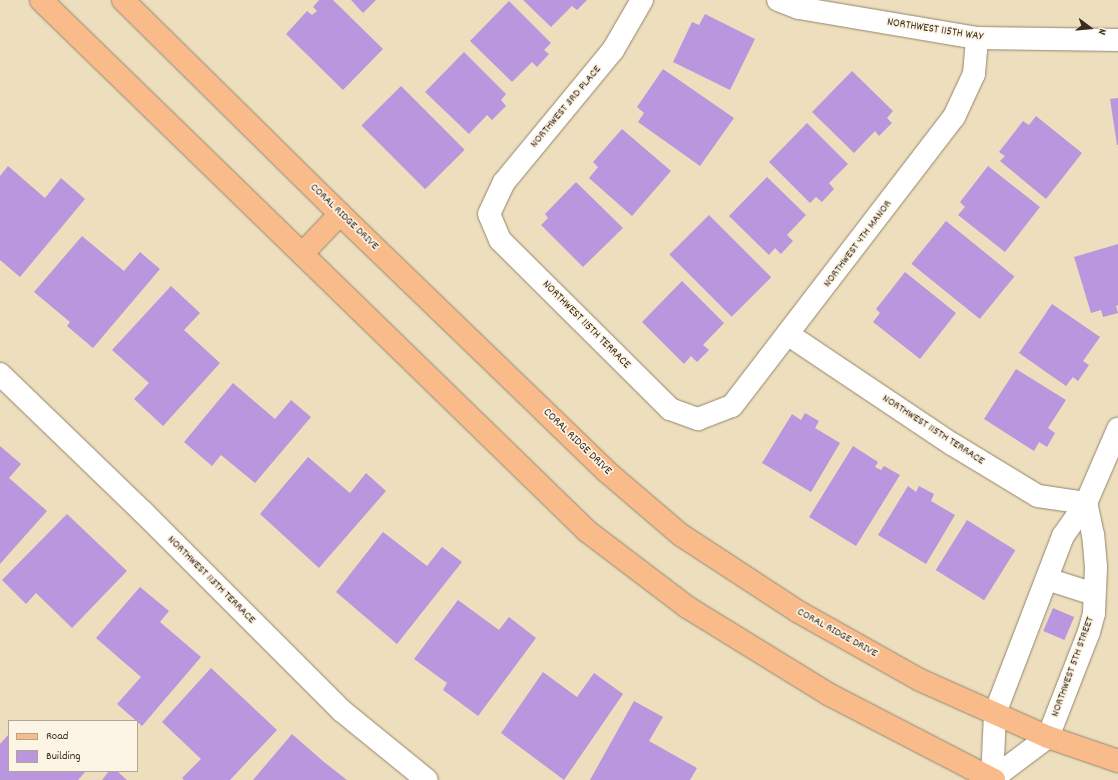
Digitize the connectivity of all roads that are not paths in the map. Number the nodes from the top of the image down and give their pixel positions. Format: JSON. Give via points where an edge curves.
{"nodes":[{"id":1,"x":41,"y":0,"type":"edge"},
{"id":2,"x":124,"y":0,"type":"edge"},
{"id":3,"x":642,"y":0,"type":"edge"},
{"id":4,"x":778,"y":0,"type":"edge"},
{"id":5,"x":977,"y":38,"type":"junction"},
{"id":6,"x":1118,"y":40,"type":"edge"},
{"id":7,"x":340,"y":214,"type":"junction"},
{"id":8,"x":489,"y":214,"type":"joint"},
{"id":9,"x":303,"y":253,"type":"junction"},
{"id":10,"x":789,"y":335,"type":"junction"},
{"id":11,"x":0,"y":374,"type":"edge"},
{"id":12,"x":698,"y":419,"type":"joint"},
{"id":13,"x":1118,"y":429,"type":"edge"},
{"id":14,"x":1086,"y":503,"type":"junction"},
{"id":15,"x":1047,"y":579,"type":"junction"},
{"id":16,"x":1094,"y":594,"type":"junction"},
{"id":17,"x":995,"y":713,"type":"junction"},
{"id":18,"x":1048,"y":737,"type":"junction"},
{"id":19,"x":1118,"y":761,"type":"edge"},
{"id":20,"x":427,"y":780,"type":"edge"},
{"id":21,"x":993,"y":780,"type":"edge"}],
"edges":[{"from":1,"to":9,"type":"main road"},
{"from":2,"to":7,"type":"main road","name":"CORAL RIDGE DRIVE"},
{"from":3,"to":8,"type":"street","name":"NORTHWEST 3RD PLACE","via":[[613,50],[504,182]]},
{"from":4,"to":5,"type":"street","name":"NORTHWEST 115TH WAY","via":[[799,8]]},
{"from":5,"to":6,"type":"street","name":"NORTHWEST 115TH WAY"},
{"from":5,"to":10,"type":"street","name":"NORTHWEST 4TH MANOR","via":[[974,74],[954,117]]},
{"from":7,"to":9,"type":"main road"},
{"from":7,"to":17,"type":"main road","name":"CORAL RIDGE DRIVE","via":[[606,471],[681,535],[797,612],[920,680]]},
{"from":8,"to":12,"type":"street","name":"NORTHWEST 115TH TERRACE","via":[[500,240],[670,409]]},
{"from":9,"to":21,"type":"main road","via":[[587,531],[687,607],[830,695]]},
{"from":10,"to":12,"type":"street","name":"NORTHWEST 4TH MANOR","via":[[732,406]]},
{"from":10,"to":14,"type":"street","name":"NORTHWEST 115TH TERRACE","via":[[952,444],[1038,496]]},
{"from":11,"to":20,"type":"street","name":"NORTHWEST 113TH TERRACE","via":[[143,512],[342,711]]},
{"from":13,"to":14,"type":"street"},
{"from":14,"to":15,"type":"street","via":[[1062,536]]},
{"from":14,"to":16,"type":"street","name":"NORTHWEST 5TH STREET","via":[[1096,567]]},
{"from":15,"to":16,"type":"street"},
{"from":15,"to":17,"type":"street"},
{"from":16,"to":18,"type":"street","name":"NORTHWEST 5TH STREET","via":[[1094,614],[1089,632]]},
{"from":17,"to":18,"type":"main road","name":"CORAL RIDGE DRIVE"},
{"from":17,"to":21,"type":"street"},
{"from":18,"to":19,"type":"main road","name":"CORAL RIDGE DRIVE"},
{"from":18,"to":21,"type":"street"}]}
